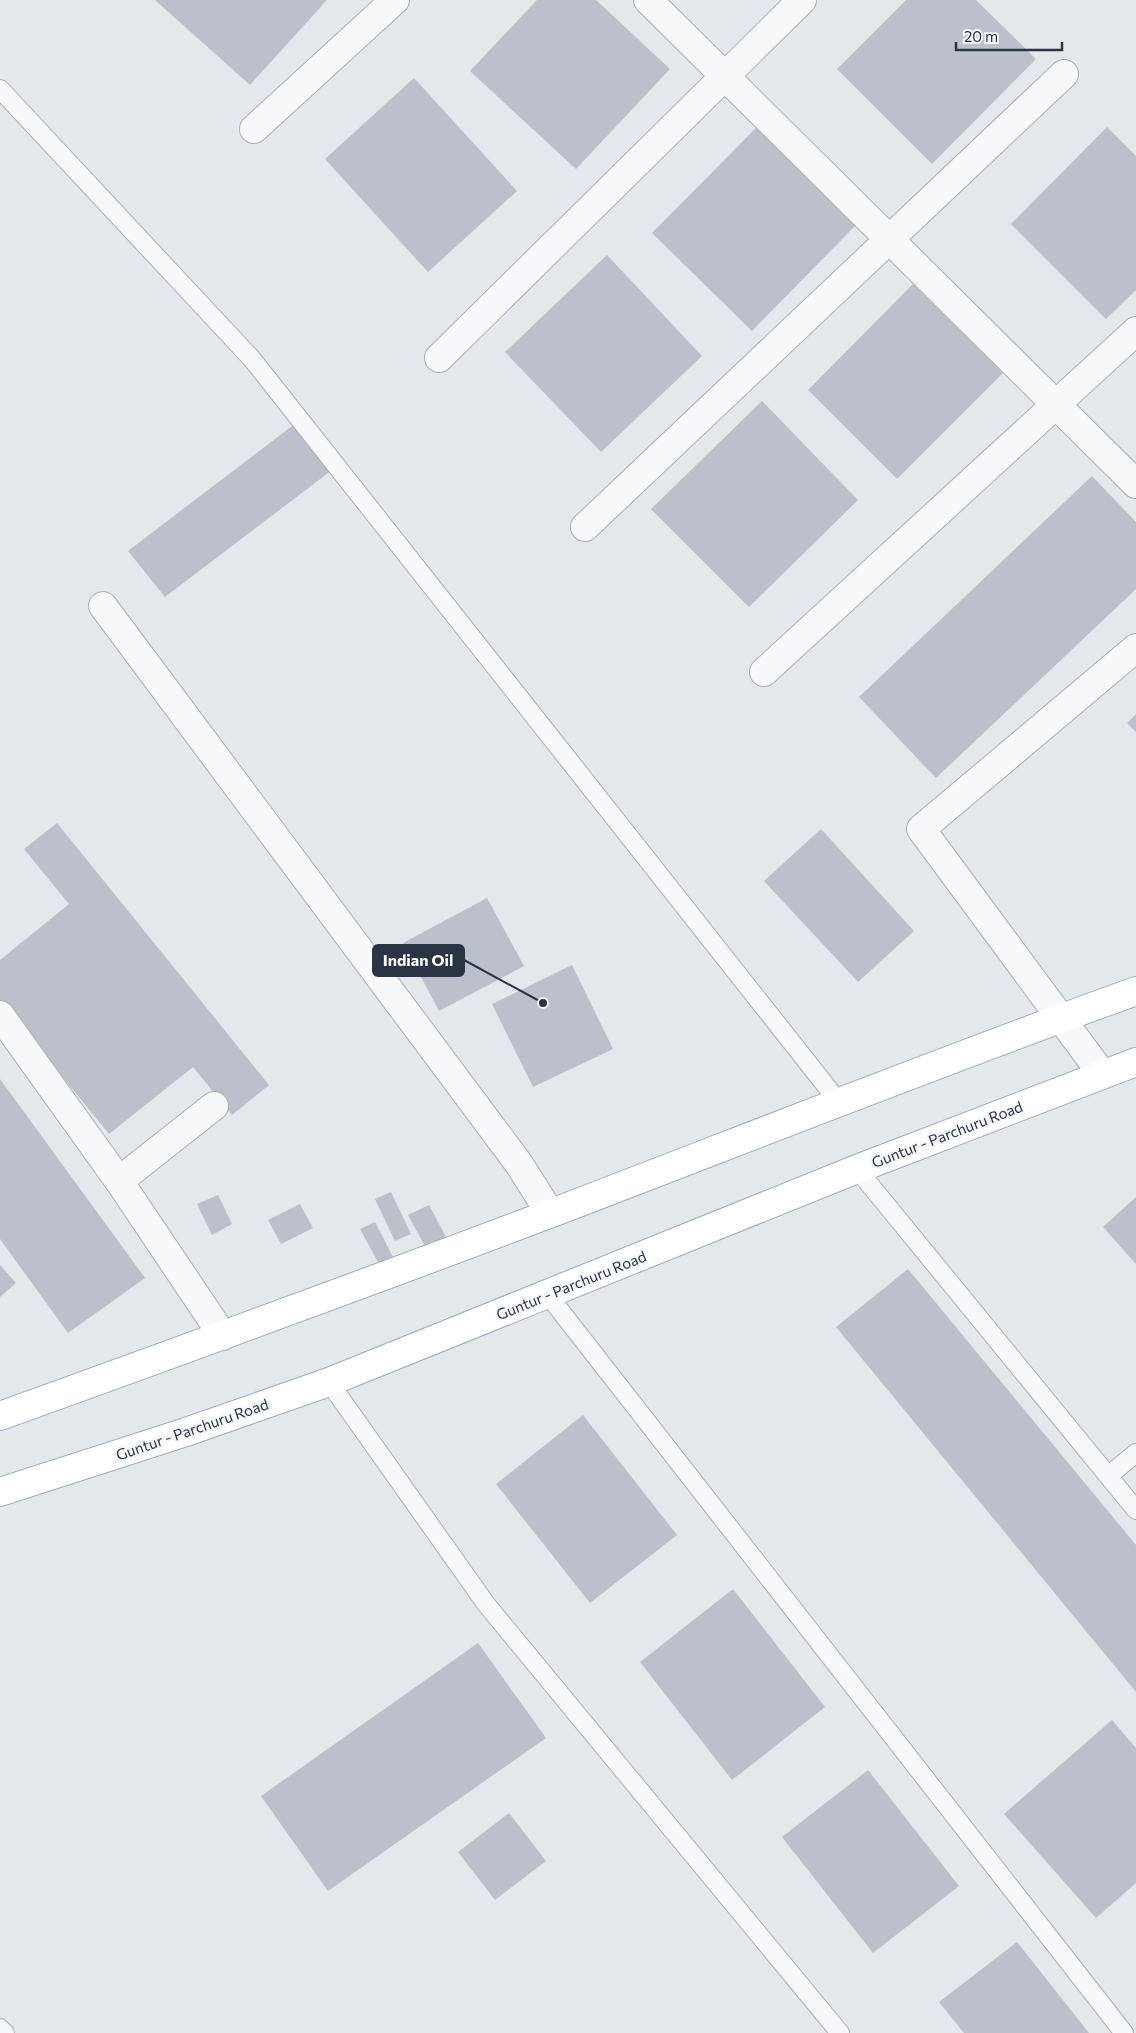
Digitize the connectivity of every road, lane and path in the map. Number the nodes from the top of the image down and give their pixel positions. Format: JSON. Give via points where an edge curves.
{"nodes":[{"id":1,"x":395,"y":0,"type":"edge"},
{"id":2,"x":648,"y":0,"type":"edge"},
{"id":3,"x":802,"y":0,"type":"edge"},
{"id":4,"x":1064,"y":74,"type":"dead end"},
{"id":5,"x":724,"y":76,"type":"junction"},
{"id":6,"x":0,"y":88,"type":"edge"},
{"id":7,"x":254,"y":129,"type":"dead end"},
{"id":8,"x":889,"y":239,"type":"junction"},
{"id":9,"x":1136,"y":331,"type":"edge"},
{"id":10,"x":439,"y":358,"type":"dead end"},
{"id":11,"x":1056,"y":404,"type":"junction"},
{"id":12,"x":1136,"y":484,"type":"edge"},
{"id":13,"x":585,"y":527,"type":"dead end"},
{"id":14,"x":103,"y":606,"type":"dead end"},
{"id":15,"x":1136,"y":648,"type":"edge"},
{"id":16,"x":764,"y":672,"type":"dead end"},
{"id":17,"x":1136,"y":990,"type":"edge"},
{"id":18,"x":0,"y":1015,"type":"edge"},
{"id":19,"x":1060,"y":1018,"type":"junction"},
{"id":20,"x":1136,"y":1062,"type":"edge"},
{"id":21,"x":1102,"y":1074,"type":"junction"},
{"id":22,"x":838,"y":1102,"type":"junction"},
{"id":23,"x":214,"y":1106,"type":"dead end"},
{"id":24,"x":856,"y":1169,"type":"junction"},
{"id":25,"x":120,"y":1181,"type":"junction"},
{"id":26,"x":550,"y":1213,"type":"junction"},
{"id":27,"x":548,"y":1295,"type":"junction"},
{"id":28,"x":223,"y":1336,"type":"junction"},
{"id":29,"x":330,"y":1382,"type":"junction"},
{"id":30,"x":0,"y":1416,"type":"edge"},
{"id":31,"x":1136,"y":1453,"type":"edge"},
{"id":32,"x":1108,"y":1476,"type":"junction"},
{"id":33,"x":0,"y":1492,"type":"edge"},
{"id":34,"x":1136,"y":1510,"type":"edge"},
{"id":35,"x":0,"y":2028,"type":"edge"},
{"id":36,"x":5,"y":2033,"type":"edge"},
{"id":37,"x":840,"y":2033,"type":"edge"},
{"id":38,"x":1124,"y":2033,"type":"edge"}],
"edges":[{"from":1,"to":7,"type":"street"},
{"from":2,"to":5,"type":"street"},
{"from":3,"to":5,"type":"street"},
{"from":4,"to":8,"type":"street"},
{"from":5,"to":8,"type":"street"},
{"from":5,"to":10,"type":"street"},
{"from":6,"to":22,"type":"lane","via":[[252,358]]},
{"from":8,"to":11,"type":"street"},
{"from":8,"to":13,"type":"street"},
{"from":9,"to":11,"type":"street"},
{"from":11,"to":12,"type":"street"},
{"from":11,"to":16,"type":"street"},
{"from":14,"to":26,"type":"street","via":[[513,1156]]},
{"from":15,"to":19,"type":"street","via":[[921,829]]},
{"from":17,"to":19,"type":"main road"},
{"from":18,"to":25,"type":"street"},
{"from":19,"to":21,"type":"street"},
{"from":19,"to":22,"type":"main road"},
{"from":20,"to":21,"type":"main road","name":"Guntur - Parchuru Road"},
{"from":21,"to":24,"type":"main road","name":"Guntur - Parchuru Road"},
{"from":22,"to":26,"type":"main road"},
{"from":23,"to":25,"type":"street"},
{"from":24,"to":27,"type":"main road","name":"Guntur - Parchuru Road"},
{"from":24,"to":32,"type":"lane"},
{"from":25,"to":28,"type":"street"},
{"from":26,"to":28,"type":"main road"},
{"from":27,"to":29,"type":"main road","name":"Guntur - Parchuru Road"},
{"from":27,"to":38,"type":"lane"},
{"from":28,"to":30,"type":"main road"},
{"from":29,"to":33,"type":"main road","name":"Guntur - Parchuru Road"},
{"from":29,"to":37,"type":"lane","via":[[486,1604]]},
{"from":31,"to":32,"type":"lane"},
{"from":32,"to":34,"type":"lane"},
{"from":35,"to":36,"type":"lane"}]}
